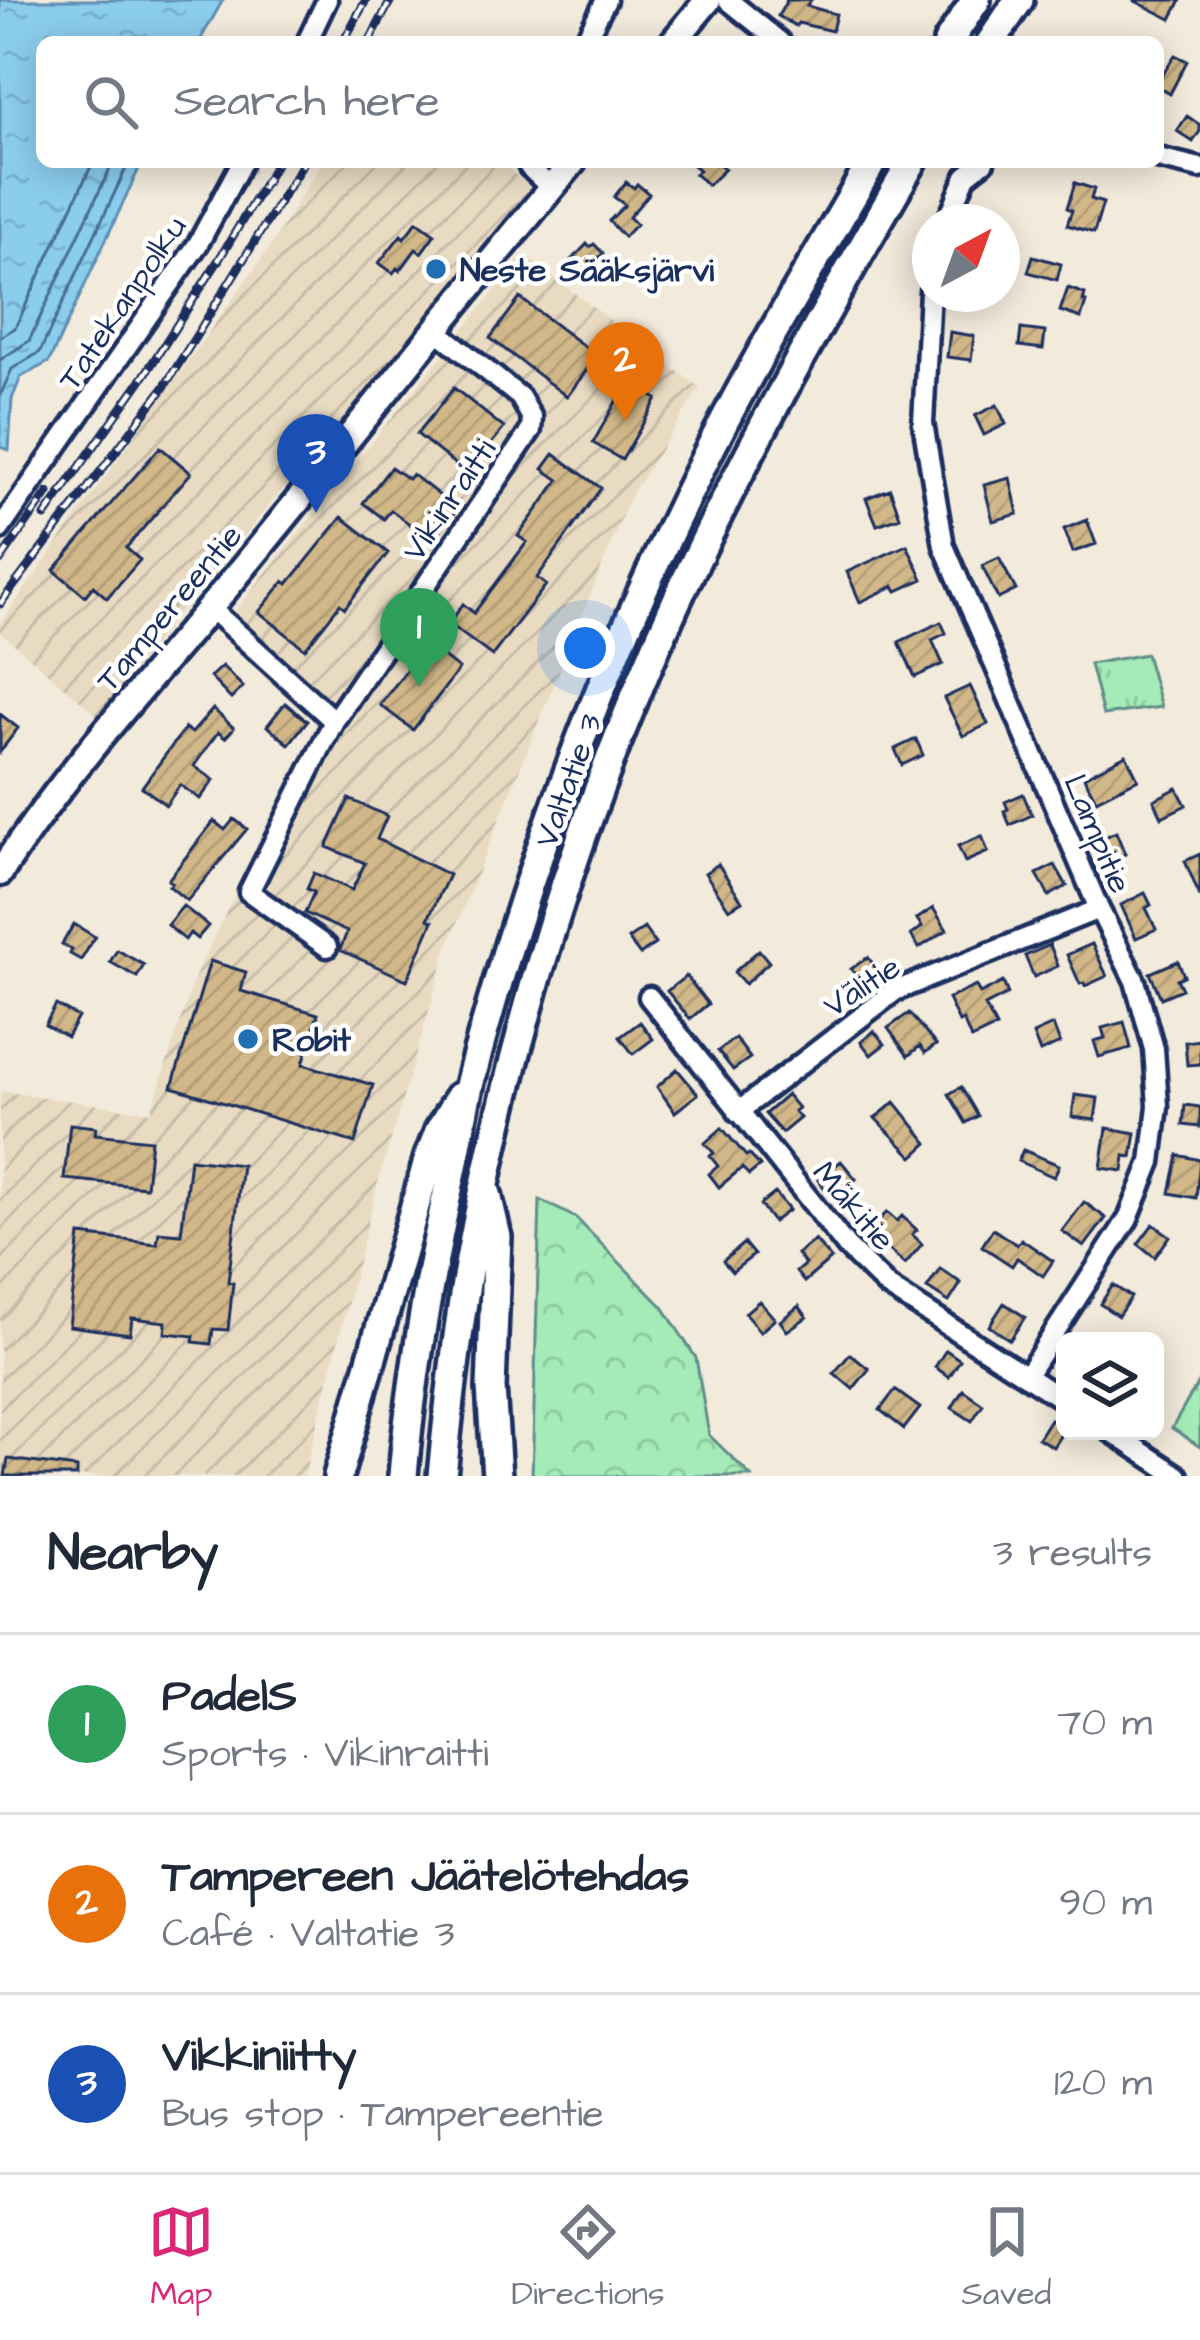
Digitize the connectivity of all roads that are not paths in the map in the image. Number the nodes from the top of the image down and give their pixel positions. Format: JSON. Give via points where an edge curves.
{"nodes":[{"id":1,"x":327,"y":0,"type":"edge"},
{"id":2,"x":606,"y":0,"type":"edge"},
{"id":3,"x":708,"y":0,"type":"edge"},
{"id":4,"x":728,"y":0,"type":"edge"},
{"id":5,"x":976,"y":0,"type":"edge"},
{"id":6,"x":1019,"y":0,"type":"edge"},
{"id":7,"x":310,"y":36,"type":"edge"},
{"id":8,"x":587,"y":36,"type":"edge"},
{"id":9,"x":678,"y":36,"type":"edge"},
{"id":10,"x":773,"y":36,"type":"edge"},
{"id":11,"x":952,"y":36,"type":"edge"},
{"id":12,"x":995,"y":36,"type":"edge"},
{"id":13,"x":1164,"y":159,"type":"edge"},
{"id":14,"x":239,"y":168,"type":"edge"},
{"id":15,"x":530,"y":168,"type":"edge"},
{"id":16,"x":568,"y":168,"type":"edge"},
{"id":17,"x":869,"y":168,"type":"edge"},
{"id":18,"x":909,"y":168,"type":"edge"},
{"id":19,"x":976,"y":168,"type":"edge"},
{"id":20,"x":1200,"y":168,"type":"edge"},
{"id":21,"x":551,"y":188,"type":"junction"},
{"id":22,"x":954,"y":204,"type":"edge"},
{"id":23,"x":928,"y":312,"type":"edge"},
{"id":24,"x":436,"y":330,"type":"junction"},
{"id":25,"x":0,"y":529,"type":"edge"},
{"id":26,"x":210,"y":608,"type":"junction"},
{"id":27,"x":334,"y":721,"type":"junction"},
{"id":28,"x":0,"y":873,"type":"edge"},
{"id":29,"x":1099,"y":909,"type":"junction"},
{"id":30,"x":328,"y":947,"type":"dead end"},
{"id":31,"x":649,"y":997,"type":"dead end"},
{"id":32,"x":471,"y":1078,"type":"junction"},
{"id":33,"x":738,"y":1112,"type":"junction"},
{"id":34,"x":485,"y":1184,"type":"junction"},
{"id":35,"x":1027,"y":1375,"type":"junction"},
{"id":36,"x":1056,"y":1394,"type":"edge"},
{"id":37,"x":1124,"y":1440,"type":"edge"},
{"id":38,"x":338,"y":1476,"type":"edge"},
{"id":39,"x":403,"y":1476,"type":"edge"},
{"id":40,"x":442,"y":1476,"type":"edge"},
{"id":41,"x":497,"y":1476,"type":"edge"},
{"id":42,"x":1178,"y":1476,"type":"edge"}],
"edges":[{"from":1,"to":7,"type":"street"},
{"from":2,"to":8,"type":"street"},
{"from":3,"to":9,"type":"main road"},
{"from":4,"to":10,"type":"street"},
{"from":5,"to":11,"type":"highway"},
{"from":6,"to":12,"type":"highway"},
{"from":13,"to":20,"type":"street"},
{"from":14,"to":25,"type":"street","name":"Tatekanpolku","via":[[198,244]]},
{"from":15,"to":21,"type":"street"},
{"from":16,"to":21,"type":"main road","name":"Tampereentie"},
{"from":17,"to":32,"type":"highway","name":"Valtatie 3","via":[[758,359],[644,587],[560,798]]},
{"from":18,"to":34,"type":"highway","name":"Valtatie 3","via":[[731,490],[621,734],[547,946]]},
{"from":19,"to":22,"type":"street"},
{"from":21,"to":24,"type":"main road","name":"Tampereentie"},
{"from":23,"to":29,"type":"street","name":"Lampitie","via":[[923,423],[944,546]]},
{"from":24,"to":26,"type":"main road","name":"Tampereentie"},
{"from":24,"to":27,"type":"street","name":"Vikinraitti","via":[[520,397],[531,430]]},
{"from":26,"to":27,"type":"street"},
{"from":26,"to":28,"type":"main road","name":"Tampereentie"},
{"from":27,"to":30,"type":"street","via":[[249,892]]},
{"from":29,"to":33,"type":"street","name":"Välitie","via":[[896,991]]},
{"from":29,"to":35,"type":"street","name":"Lampitie","via":[[1135,981],[1154,1049],[1151,1162],[1128,1220]]},
{"from":31,"to":33,"type":"street","name":"Mäkitie"},
{"from":32,"to":38,"type":"highway","via":[[429,1157]]},
{"from":32,"to":39,"type":"highway","name":"Valtatie 3","via":[[434,1254]]},
{"from":33,"to":35,"type":"street","name":"Mäkitie","via":[[888,1287]]},
{"from":34,"to":40,"type":"highway","name":"Valtatie 3"},
{"from":34,"to":41,"type":"highway","via":[[497,1237]]},
{"from":35,"to":36,"type":"street","name":"Mäkitie"},
{"from":37,"to":42,"type":"street"}]}
